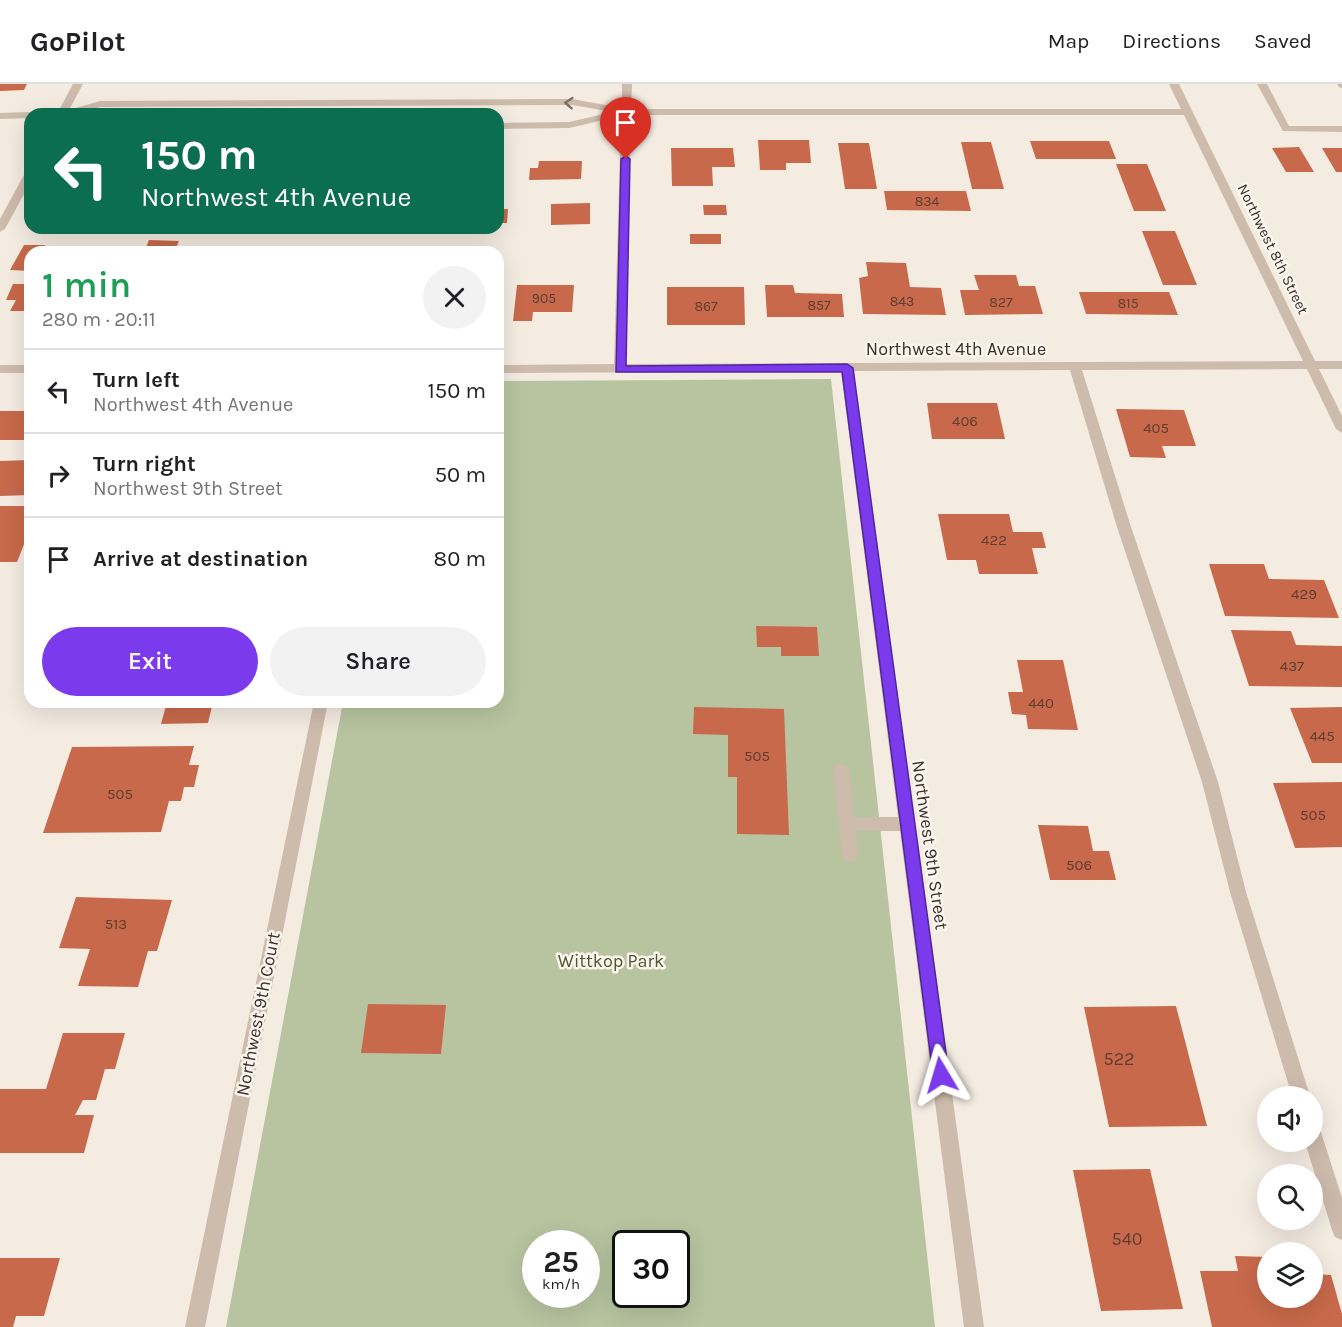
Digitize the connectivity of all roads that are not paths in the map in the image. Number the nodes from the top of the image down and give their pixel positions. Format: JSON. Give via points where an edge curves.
{"nodes":[{"id":1,"x":78,"y":84,"type":"edge"},
{"id":2,"x":627,"y":84,"type":"edge"},
{"id":3,"x":1174,"y":84,"type":"edge"},
{"id":4,"x":1262,"y":84,"type":"edge"},
{"id":5,"x":66,"y":108,"type":"edge"},
{"id":6,"x":85,"y":108,"type":"edge"},
{"id":7,"x":627,"y":112,"type":"junction"},
{"id":8,"x":1187,"y":112,"type":"junction"},
{"id":9,"x":24,"y":115,"type":"edge"},
{"id":10,"x":0,"y":116,"type":"edge"},
{"id":11,"x":504,"y":126,"type":"edge"},
{"id":12,"x":1342,"y":129,"type":"edge"},
{"id":13,"x":24,"y":184,"type":"edge"},
{"id":14,"x":0,"y":229,"type":"edge"},
{"id":15,"x":1342,"y":365,"type":"edge"},
{"id":16,"x":1311,"y":366,"type":"junction"},
{"id":17,"x":1075,"y":367,"type":"junction"},
{"id":18,"x":847,"y":368,"type":"junction"},
{"id":19,"x":0,"y":369,"type":"edge"},
{"id":20,"x":24,"y":369,"type":"edge"},
{"id":21,"x":504,"y":369,"type":"edge"},
{"id":22,"x":620,"y":369,"type":"junction"},
{"id":23,"x":1342,"y":429,"type":"edge"},
{"id":24,"x":320,"y":708,"type":"edge"},
{"id":25,"x":841,"y":771,"type":"dead end"},
{"id":26,"x":847,"y":824,"type":"junction"},
{"id":27,"x":908,"y":824,"type":"junction"},
{"id":28,"x":850,"y":855,"type":"dead end"},
{"id":29,"x":1298,"y":1086,"type":"edge"},
{"id":30,"x":1318,"y":1152,"type":"edge"},
{"id":31,"x":1342,"y":1230,"type":"edge"},
{"id":32,"x":195,"y":1327,"type":"edge"},
{"id":33,"x":974,"y":1327,"type":"edge"}],
"edges":[{"from":1,"to":5,"type":"street"},
{"from":2,"to":7,"type":"street"},
{"from":3,"to":8,"type":"street","name":"Northwest 8th Street"},
{"from":4,"to":12,"type":"street","via":[[1286,129]]},
{"from":7,"to":6,"type":"street","one_way":true,"via":[[572,102],[100,104]]},
{"from":7,"to":8,"type":"street"},
{"from":7,"to":11,"type":"street","via":[[569,125]]},
{"from":7,"to":22,"type":"street"},
{"from":8,"to":16,"type":"street","name":"Northwest 8th Street"},
{"from":9,"to":10,"type":"street"},
{"from":13,"to":14,"type":"street"},
{"from":15,"to":16,"type":"street","name":"Northwest 4th Avenue"},
{"from":16,"to":17,"type":"street","name":"Northwest 4th Avenue"},
{"from":16,"to":23,"type":"street","name":"Northwest 8th Street"},
{"from":17,"to":18,"type":"street","name":"Northwest 4th Avenue"},
{"from":17,"to":29,"type":"street","via":[[1210,782],[1238,892]]},
{"from":18,"to":22,"type":"street","name":"Northwest 4th Avenue"},
{"from":18,"to":27,"type":"street","name":"Northwest 9th Street"},
{"from":19,"to":20,"type":"street"},
{"from":21,"to":22,"type":"street","name":"Northwest 4th Avenue"},
{"from":24,"to":32,"type":"street","name":"Northwest 9th Court"},
{"from":25,"to":26,"type":"street"},
{"from":26,"to":27,"type":"street"},
{"from":26,"to":28,"type":"street"},
{"from":27,"to":33,"type":"street","name":"Northwest 9th Street"},
{"from":30,"to":31,"type":"street"}]}
